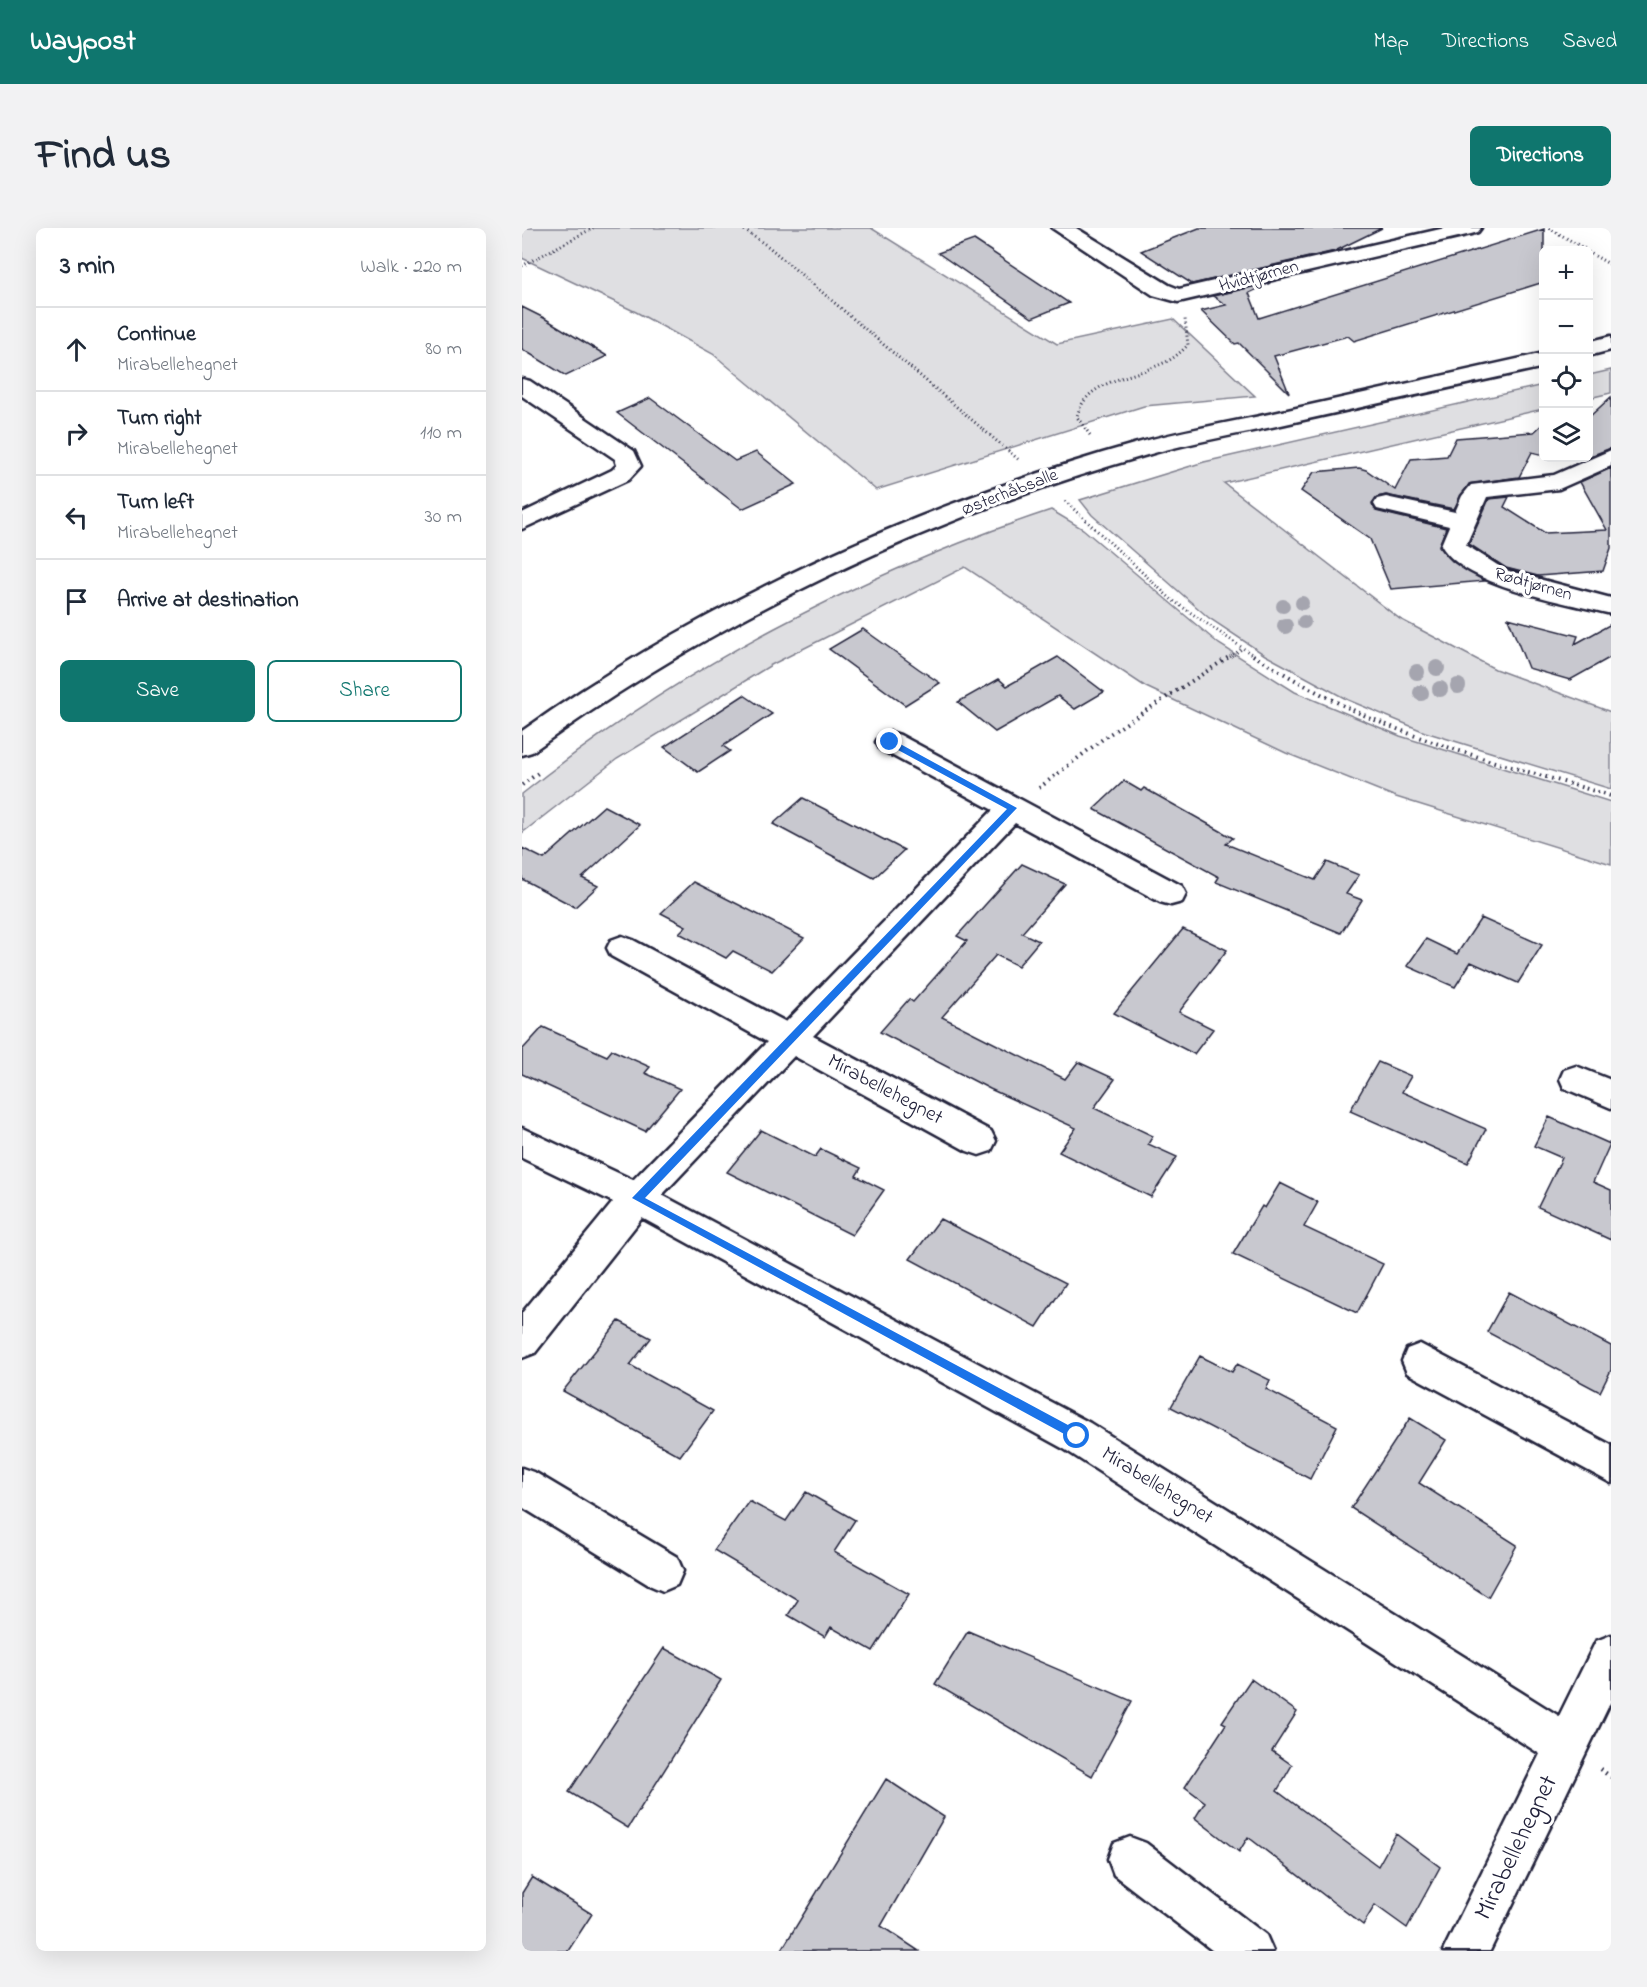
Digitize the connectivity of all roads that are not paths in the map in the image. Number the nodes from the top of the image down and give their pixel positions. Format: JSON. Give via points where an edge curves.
{"nodes":[{"id":1,"x":1062,"y":228,"type":"edge"},
{"id":2,"x":1471,"y":228,"type":"edge"},
{"id":3,"x":1611,"y":343,"type":"edge"},
{"id":4,"x":1593,"y":348,"type":"edge"},
{"id":5,"x":1539,"y":361,"type":"edge"},
{"id":6,"x":522,"y":386,"type":"edge"},
{"id":7,"x":1611,"y":457,"type":"edge"},
{"id":8,"x":1386,"y":504,"type":"dead end"},
{"id":9,"x":1462,"y":521,"type":"junction"},
{"id":10,"x":522,"y":522,"type":"edge"},
{"id":11,"x":1611,"y":606,"type":"edge"},
{"id":12,"x":890,"y":742,"type":"dead end"},
{"id":13,"x":522,"y":745,"type":"edge"},
{"id":14,"x":1012,"y":808,"type":"junction"},
{"id":15,"x":1171,"y":894,"type":"dead end"},
{"id":16,"x":622,"y":948,"type":"dead end"},
{"id":17,"x":791,"y":1040,"type":"junction"},
{"id":18,"x":1576,"y":1079,"type":"dead end"},
{"id":19,"x":1611,"y":1095,"type":"edge"},
{"id":20,"x":979,"y":1141,"type":"dead end"},
{"id":21,"x":522,"y":1142,"type":"edge"},
{"id":22,"x":638,"y":1198,"type":"junction"},
{"id":23,"x":522,"y":1341,"type":"edge"},
{"id":24,"x":1420,"y":1361,"type":"dead end"},
{"id":25,"x":1611,"y":1465,"type":"edge"},
{"id":26,"x":522,"y":1486,"type":"edge"},
{"id":27,"x":663,"y":1571,"type":"dead end"},
{"id":28,"x":1611,"y":1656,"type":"edge"},
{"id":29,"x":1567,"y":1746,"type":"junction"},
{"id":30,"x":1130,"y":1859,"type":"dead end"},
{"id":31,"x":1250,"y":1951,"type":"edge"},
{"id":32,"x":1466,"y":1951,"type":"edge"}],
"edges":[{"from":1,"to":2,"type":"street","name":"Hvidtjørnen","via":[[1161,290],[1178,296]]},
{"from":3,"to":4,"type":"street"},
{"from":5,"to":13,"type":"street","name":"Østerhåbsalle","via":[[1144,447],[1042,479],[840,559],[707,628],[585,700]]},
{"from":6,"to":10,"type":"street","via":[[626,456],[629,466],[621,475]]},
{"from":7,"to":9,"type":"street","name":"Rødtjørnen","via":[[1559,482],[1480,490]]},
{"from":8,"to":9,"type":"street"},
{"from":9,"to":11,"type":"street","name":"Rødtjørnen","via":[[1453,544],[1486,571],[1507,580]]},
{"from":12,"to":14,"type":"street"},
{"from":14,"to":15,"type":"street"},
{"from":14,"to":17,"type":"street"},
{"from":16,"to":17,"type":"street","name":"Mirabellehegnet"},
{"from":17,"to":20,"type":"street","name":"Mirabellehegnet"},
{"from":17,"to":22,"type":"street"},
{"from":18,"to":19,"type":"street"},
{"from":21,"to":22,"type":"street","name":"Mirabellehegnet"},
{"from":22,"to":23,"type":"street"},
{"from":22,"to":29,"type":"street","name":"Mirabellehegnet","via":[[1077,1436]]},
{"from":24,"to":25,"type":"street"},
{"from":26,"to":27,"type":"street"},
{"from":28,"to":29,"type":"street","name":"Mirabellehegnet"},
{"from":29,"to":32,"type":"street","name":"Mirabellehegnet"},
{"from":30,"to":31,"type":"street"}]}
